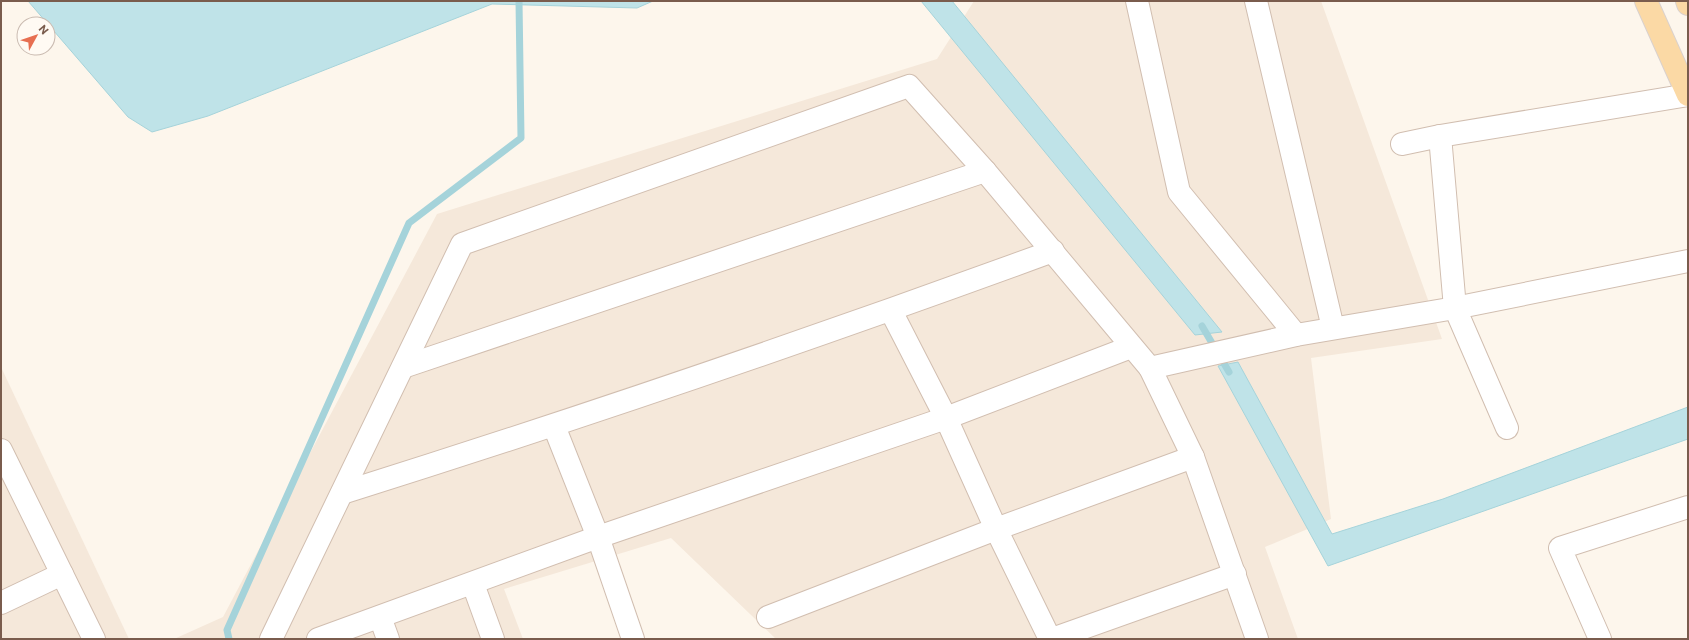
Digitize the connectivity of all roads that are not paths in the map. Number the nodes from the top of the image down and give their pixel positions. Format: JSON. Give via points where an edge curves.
{"nodes":[{"id":1,"x":1137,"y":1,"type":"edge"},
{"id":2,"x":1256,"y":1,"type":"edge"},
{"id":3,"x":1646,"y":1,"type":"edge"},
{"id":4,"x":1687,"y":1,"type":"edge"},
{"id":5,"x":1688,"y":4,"type":"edge"},
{"id":6,"x":1688,"y":95,"type":"edge"},
{"id":7,"x":1440,"y":136,"type":"junction"},
{"id":8,"x":1402,"y":144,"type":"dead end"},
{"id":9,"x":985,"y":171,"type":"junction"},
{"id":10,"x":1053,"y":252,"type":"junction"},
{"id":11,"x":1688,"y":261,"type":"edge"},
{"id":12,"x":1455,"y":308,"type":"junction"},
{"id":13,"x":891,"y":311,"type":"junction"},
{"id":14,"x":1333,"y":328,"type":"junction"},
{"id":15,"x":1296,"y":335,"type":"junction"},
{"id":16,"x":1131,"y":346,"type":"junction"},
{"id":17,"x":403,"y":367,"type":"junction"},
{"id":18,"x":1150,"y":368,"type":"junction"},
{"id":19,"x":946,"y":418,"type":"junction"},
{"id":20,"x":554,"y":426,"type":"junction"},
{"id":21,"x":1507,"y":428,"type":"dead end"},
{"id":22,"x":1193,"y":457,"type":"junction"},
{"id":23,"x":4,"y":463,"type":"edge"},
{"id":24,"x":342,"y":493,"type":"junction"},
{"id":25,"x":1688,"y":507,"type":"edge"},
{"id":26,"x":996,"y":529,"type":"junction"},
{"id":27,"x":598,"y":537,"type":"junction"},
{"id":28,"x":62,"y":574,"type":"junction"},
{"id":29,"x":1235,"y":574,"type":"junction"},
{"id":30,"x":473,"y":584,"type":"junction"},
{"id":31,"x":1,"y":603,"type":"edge"},
{"id":32,"x":380,"y":617,"type":"junction"},
{"id":33,"x":768,"y":617,"type":"dead end"},
{"id":34,"x":94,"y":639,"type":"edge"},
{"id":35,"x":271,"y":639,"type":"edge"},
{"id":36,"x":318,"y":639,"type":"edge"},
{"id":37,"x":388,"y":639,"type":"edge"},
{"id":38,"x":493,"y":639,"type":"edge"},
{"id":39,"x":633,"y":639,"type":"edge"},
{"id":40,"x":1051,"y":639,"type":"edge"},
{"id":41,"x":1257,"y":639,"type":"edge"},
{"id":42,"x":1600,"y":639,"type":"edge"}],
"edges":[{"from":1,"to":15,"type":"street","via":[[1179,192]]},
{"from":2,"to":14,"type":"street"},
{"from":3,"to":6,"type":"main road"},
{"from":4,"to":5,"type":"main road"},
{"from":6,"to":7,"type":"street"},
{"from":7,"to":8,"type":"street"},
{"from":7,"to":12,"type":"street"},
{"from":9,"to":10,"type":"street"},
{"from":9,"to":17,"type":"street"},
{"from":9,"to":17,"type":"street","via":[[909,86],[462,244]]},
{"from":10,"to":13,"type":"street"},
{"from":10,"to":16,"type":"street"},
{"from":11,"to":12,"type":"street"},
{"from":12,"to":14,"type":"street"},
{"from":12,"to":21,"type":"street"},
{"from":13,"to":19,"type":"street"},
{"from":13,"to":20,"type":"street"},
{"from":14,"to":15,"type":"street"},
{"from":15,"to":18,"type":"street"},
{"from":16,"to":18,"type":"street"},
{"from":16,"to":19,"type":"street"},
{"from":17,"to":24,"type":"street"},
{"from":18,"to":22,"type":"street"},
{"from":19,"to":26,"type":"street"},
{"from":19,"to":27,"type":"street"},
{"from":20,"to":24,"type":"street"},
{"from":20,"to":27,"type":"street"},
{"from":22,"to":26,"type":"street"},
{"from":22,"to":29,"type":"street"},
{"from":23,"to":28,"type":"street"},
{"from":24,"to":35,"type":"street"},
{"from":25,"to":42,"type":"street","via":[[1560,548]]},
{"from":26,"to":33,"type":"street"},
{"from":26,"to":40,"type":"street"},
{"from":27,"to":30,"type":"street"},
{"from":27,"to":39,"type":"street"},
{"from":28,"to":31,"type":"street"},
{"from":28,"to":34,"type":"street"},
{"from":29,"to":40,"type":"street"},
{"from":29,"to":41,"type":"street"},
{"from":30,"to":32,"type":"street"},
{"from":30,"to":38,"type":"street"},
{"from":32,"to":36,"type":"street"},
{"from":32,"to":37,"type":"street"}]}
